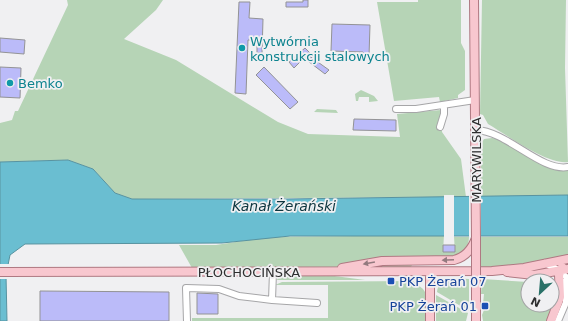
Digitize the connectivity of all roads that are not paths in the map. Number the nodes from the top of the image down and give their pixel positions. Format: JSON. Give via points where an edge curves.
{"nodes":[{"id":1,"x":474,"y":0,"type":"edge"},
{"id":2,"x":475,"y":100,"type":"junction"},
{"id":3,"x":444,"y":105,"type":"junction"},
{"id":4,"x":396,"y":109,"type":"dead end"},
{"id":5,"x":440,"y":126,"type":"dead end"},
{"id":6,"x":476,"y":130,"type":"junction"},
{"id":7,"x":568,"y":166,"type":"edge"},
{"id":8,"x":476,"y":238,"type":"junction"},
{"id":9,"x":568,"y":260,"type":"edge"},
{"id":10,"x":545,"y":263,"type":"junction"},
{"id":11,"x":564,"y":270,"type":"edge"},
{"id":12,"x":532,"y":271,"type":"junction"},
{"id":13,"x":0,"y":272,"type":"edge"},
{"id":14,"x":273,"y":272,"type":"junction"},
{"id":15,"x":329,"y":272,"type":"junction"},
{"id":16,"x":430,"y":272,"type":"junction"},
{"id":17,"x":534,"y":273,"type":"edge"},
{"id":18,"x":272,"y":300,"type":"junction"},
{"id":19,"x":567,"y":300,"type":"edge"},
{"id":20,"x":317,"y":303,"type":"dead end"},
{"id":21,"x":187,"y":321,"type":"edge"},
{"id":22,"x":430,"y":321,"type":"edge"},
{"id":23,"x":476,"y":321,"type":"edge"},
{"id":24,"x":558,"y":321,"type":"edge"}],
"edges":[{"from":1,"to":2,"type":"main road","name":"MARYWILSKA"},
{"from":2,"to":3,"type":"street"},
{"from":2,"to":6,"type":"main road","name":"MARYWILSKA"},
{"from":3,"to":4,"type":"street"},
{"from":3,"to":5,"type":"street"},
{"from":6,"to":7,"type":"street","via":[[492,133],[553,166]]},
{"from":6,"to":8,"type":"main road","name":"MARYWILSKA"},
{"from":8,"to":15,"type":"main road","one_way":true,"via":[[469,252],[458,259],[370,262]]},
{"from":8,"to":23,"type":"main road","name":"MARYWILSKA","bridge":true},
{"from":9,"to":10,"type":"main road","name":"PŁOCHOCIŃSKA"},
{"from":9,"to":11,"type":"main road","via":[[563,265]]},
{"from":10,"to":11,"type":"street"},
{"from":10,"to":12,"type":"main road","name":"PŁOCHOCIŃSKA"},
{"from":11,"to":12,"type":"main road","name":"PŁOCHOCIŃSKA"},
{"from":11,"to":19,"type":"street"},
{"from":12,"to":16,"type":"main road","name":"PŁOCHOCIŃSKA","via":[[520,275],[499,271]]},
{"from":12,"to":17,"type":"main road"},
{"from":13,"to":14,"type":"main road","name":"PŁOCHOCIŃSKA"},
{"from":14,"to":15,"type":"main road","name":"PŁOCHOCIŃSKA"},
{"from":14,"to":18,"type":"street"},
{"from":15,"to":16,"type":"main road","name":"PŁOCHOCIŃSKA"},
{"from":16,"to":22,"type":"main road"},
{"from":18,"to":20,"type":"street"},
{"from":18,"to":21,"type":"street","via":[[239,296],[219,289],[186,288]]},
{"from":19,"to":24,"type":"street"}]}
